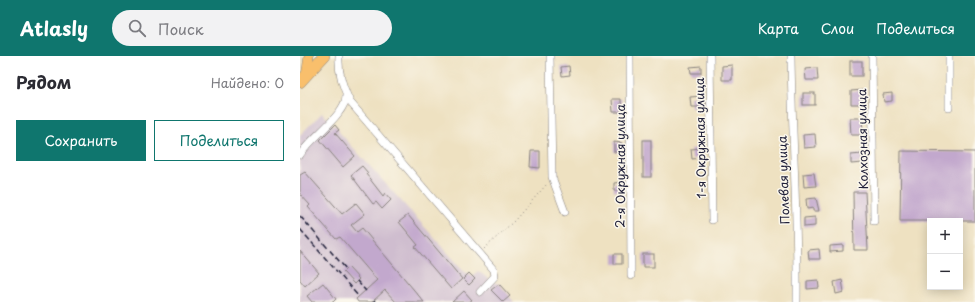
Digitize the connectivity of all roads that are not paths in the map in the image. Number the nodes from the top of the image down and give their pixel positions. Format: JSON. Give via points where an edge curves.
{"nodes":[{"id":1,"x":309,"y":56,"type":"edge"},
{"id":2,"x":324,"y":56,"type":"edge"},
{"id":3,"x":339,"y":56,"type":"edge"},
{"id":4,"x":550,"y":56,"type":"edge"},
{"id":5,"x":630,"y":56,"type":"edge"},
{"id":6,"x":710,"y":56,"type":"edge"},
{"id":7,"x":791,"y":56,"type":"edge"},
{"id":8,"x":872,"y":56,"type":"edge"},
{"id":9,"x":949,"y":56,"type":"edge"},
{"id":10,"x":303,"y":79,"type":"edge"},
{"id":11,"x":345,"y":93,"type":"junction"},
{"id":12,"x":949,"y":108,"type":"dead end"},
{"id":13,"x":300,"y":155,"type":"edge"},
{"id":14,"x":566,"y":212,"type":"dead end"},
{"id":15,"x":712,"y":220,"type":"dead end"},
{"id":16,"x":874,"y":222,"type":"dead end"},
{"id":17,"x":631,"y":276,"type":"dead end"},
{"id":18,"x":480,"y":292,"type":"dead end"},
{"id":19,"x":797,"y":302,"type":"edge"}],
"edges":[{"from":1,"to":10,"type":"main road"},
{"from":2,"to":10,"type":"highway"},
{"from":3,"to":11,"type":"street","via":[[339,74]]},
{"from":4,"to":14,"type":"street","via":[[552,177]]},
{"from":5,"to":17,"type":"street","name":"2-я Окружная улица"},
{"from":6,"to":15,"type":"street","name":"1-я Окружная улица"},
{"from":7,"to":19,"type":"street","name":"Полевая улица"},
{"from":8,"to":16,"type":"street","name":"Колхозная улица"},
{"from":9,"to":12,"type":"street"},
{"from":11,"to":13,"type":"street","via":[[346,100],[341,110]]},
{"from":11,"to":18,"type":"street","via":[[496,273]]}]}
